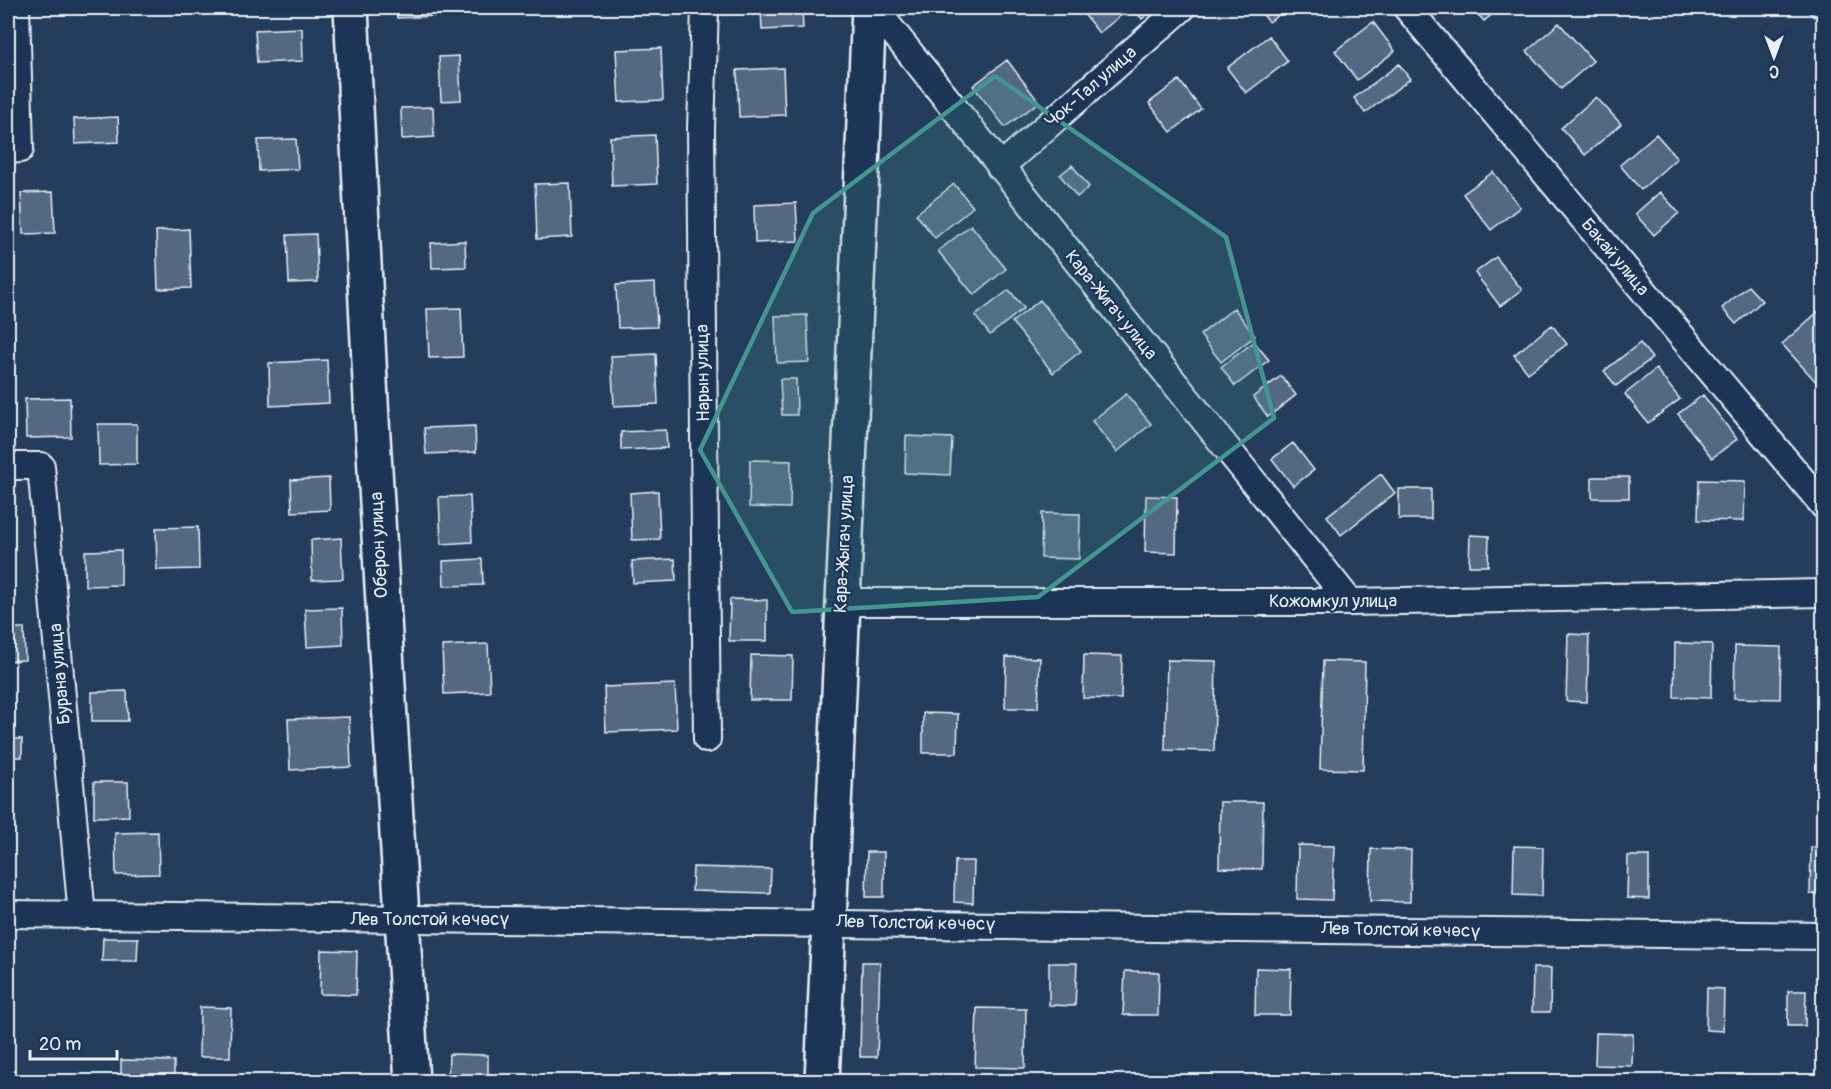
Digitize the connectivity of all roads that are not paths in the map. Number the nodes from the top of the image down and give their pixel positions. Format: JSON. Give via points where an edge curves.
{"nodes":[{"id":1,"x":16,"y":8,"type":"edge"},
{"id":2,"x":351,"y":8,"type":"edge"},
{"id":3,"x":705,"y":8,"type":"edge"},
{"id":4,"x":869,"y":8,"type":"edge"},
{"id":5,"x":874,"y":8,"type":"edge"},
{"id":6,"x":1182,"y":8,"type":"edge"},
{"id":7,"x":1407,"y":8,"type":"edge"},
{"id":8,"x":8,"y":150,"type":"edge"},
{"id":9,"x":1000,"y":167,"type":"junction"},
{"id":10,"x":8,"y":466,"type":"edge"},
{"id":11,"x":1824,"y":506,"type":"edge"},
{"id":12,"x":1824,"y":593,"type":"edge"},
{"id":13,"x":842,"y":602,"type":"junction"},
{"id":14,"x":1350,"y":602,"type":"junction"},
{"id":15,"x":707,"y":739,"type":"dead end"},
{"id":16,"x":8,"y":914,"type":"edge"},
{"id":17,"x":82,"y":916,"type":"junction"},
{"id":18,"x":402,"y":918,"type":"junction"},
{"id":19,"x":828,"y":922,"type":"junction"},
{"id":20,"x":1824,"y":936,"type":"edge"},
{"id":21,"x":412,"y":1082,"type":"edge"},
{"id":22,"x":822,"y":1082,"type":"edge"}],
"edges":[{"from":1,"to":8,"type":"street","via":[[20,149]]},
{"from":2,"to":18,"type":"street","name":"Оберон улица"},
{"from":3,"to":15,"type":"street","name":"Нарын улица","via":[[701,128]]},
{"from":4,"to":13,"type":"street","name":"Кара-Жыгач улица"},
{"from":5,"to":9,"type":"street","name":"Кара-Жигач улица"},
{"from":6,"to":9,"type":"street","name":"Чок-Тал улица"},
{"from":7,"to":11,"type":"street","name":"Бакай улица"},
{"from":9,"to":14,"type":"street","name":"Кара-Жигач улица"},
{"from":10,"to":17,"type":"street","name":"Бурана улица","via":[[41,466]]},
{"from":12,"to":14,"type":"street","name":"Кожомкул улица"},
{"from":13,"to":14,"type":"street","name":"Кожомкул улица"},
{"from":13,"to":19,"type":"street","name":"Кара-Жыгач улица"},
{"from":16,"to":17,"type":"street","name":"Лев Толстой көчөсү"},
{"from":17,"to":18,"type":"street","name":"Лев Толстой көчөсү"},
{"from":18,"to":19,"type":"street","name":"Лев Толстой көчөсү"},
{"from":18,"to":21,"type":"street","name":"Оберон улица"},
{"from":19,"to":20,"type":"street","name":"Лев Толстой көчөсү"},
{"from":19,"to":22,"type":"street","name":"Кара-Жыгач улица"}]}
